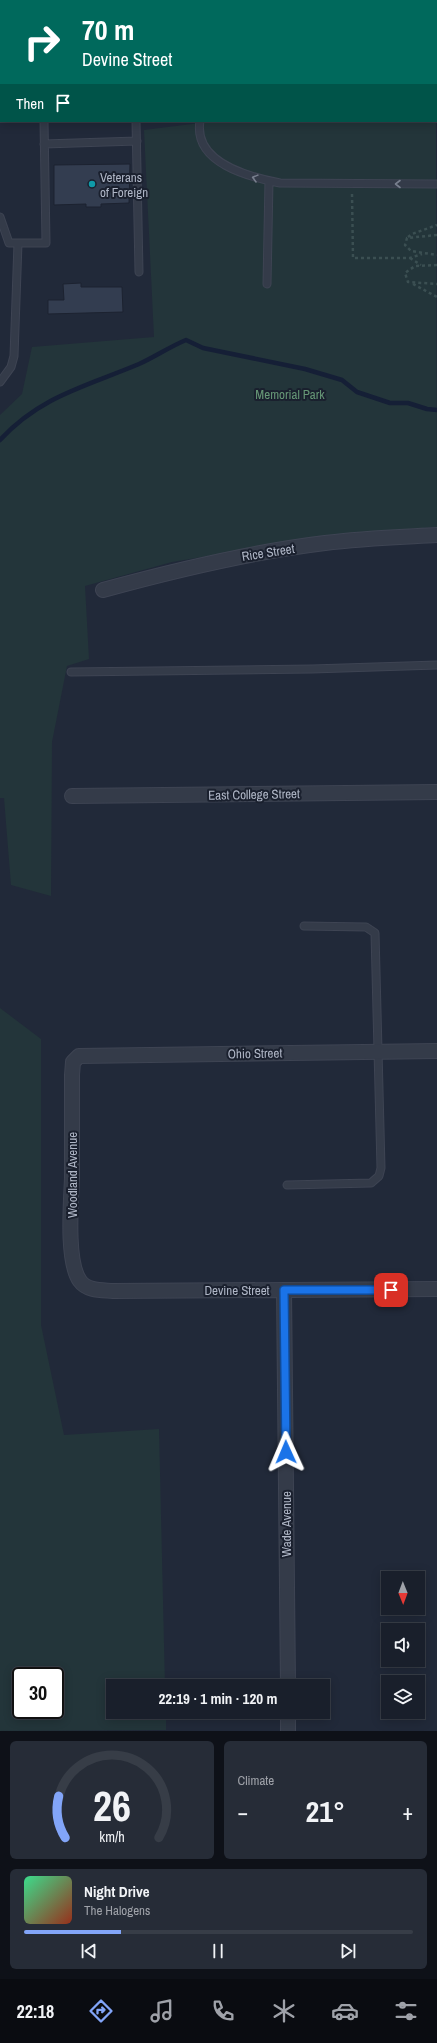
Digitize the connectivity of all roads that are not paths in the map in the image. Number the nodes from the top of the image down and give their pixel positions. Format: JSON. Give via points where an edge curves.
{"nodes":[{"id":1,"x":44,"y":122,"type":"edge"},
{"id":2,"x":136,"y":122,"type":"edge"},
{"id":3,"x":200,"y":122,"type":"edge"},
{"id":4,"x":137,"y":141,"type":"junction"},
{"id":5,"x":44,"y":144,"type":"junction"},
{"id":6,"x":269,"y":181,"type":"junction"},
{"id":7,"x":437,"y":184,"type":"edge"},
{"id":8,"x":0,"y":217,"type":"edge"},
{"id":9,"x":18,"y":243,"type":"junction"},
{"id":10,"x":139,"y":272,"type":"dead end"},
{"id":11,"x":267,"y":284,"type":"dead end"},
{"id":12,"x":0,"y":382,"type":"edge"},
{"id":13,"x":437,"y":536,"type":"edge"},
{"id":14,"x":103,"y":590,"type":"dead end"},
{"id":15,"x":437,"y":665,"type":"edge"},
{"id":16,"x":71,"y":672,"type":"dead end"},
{"id":17,"x":437,"y":792,"type":"edge"},
{"id":18,"x":72,"y":796,"type":"dead end"},
{"id":19,"x":304,"y":926,"type":"dead end"},
{"id":20,"x":437,"y":1051,"type":"edge"},
{"id":21,"x":377,"y":1052,"type":"junction"},
{"id":22,"x":74,"y":1060,"type":"joint"},
{"id":23,"x":287,"y":1185,"type":"dead end"},
{"id":24,"x":86,"y":1286,"type":"joint"},
{"id":25,"x":437,"y":1289,"type":"edge"},
{"id":26,"x":284,"y":1290,"type":"junction"},
{"id":27,"x":288,"y":1679,"type":"edge"},
{"id":28,"x":288,"y":1719,"type":"edge"},
{"id":29,"x":288,"y":1731,"type":"edge"}],
"edges":[{"from":1,"to":5,"type":"lane"},
{"from":2,"to":4,"type":"lane"},
{"from":6,"to":3,"type":"lane","one_way":true,"via":[[238,173],[222,163],[207,149],[200,137]]},
{"from":4,"to":5,"type":"lane"},
{"from":4,"to":10,"type":"lane"},
{"from":5,"to":9,"type":"lane","via":[[46,243]]},
{"from":7,"to":6,"type":"lane","one_way":true,"via":[[280,184]]},
{"from":6,"to":11,"type":"lane"},
{"from":8,"to":9,"type":"lane","via":[[9,243]]},
{"from":9,"to":12,"type":"lane","via":[[14,356],[11,367]]},
{"from":13,"to":14,"type":"street","name":"Rice Street","via":[[363,539],[290,548],[190,567]]},
{"from":15,"to":16,"type":"lane"},
{"from":17,"to":18,"type":"street","name":"East College Street"},
{"from":19,"to":21,"type":"lane","via":[[366,926],[375,933]]},
{"from":20,"to":21,"type":"street","name":"Ohio Street"},
{"from":21,"to":22,"type":"street","name":"Ohio Street","via":[[84,1055]]},
{"from":21,"to":23,"type":"lane","via":[[381,1168],[378,1176],[370,1183]]},
{"from":22,"to":24,"type":"street","name":"Woodland Avenue","via":[[71,1237],[75,1271]]},
{"from":24,"to":26,"type":"street","name":"Devine Street","via":[[113,1291]]},
{"from":25,"to":26,"type":"street","name":"Devine Street"},
{"from":26,"to":27,"type":"street","name":"Wade Avenue"},
{"from":28,"to":29,"type":"street"}]}
